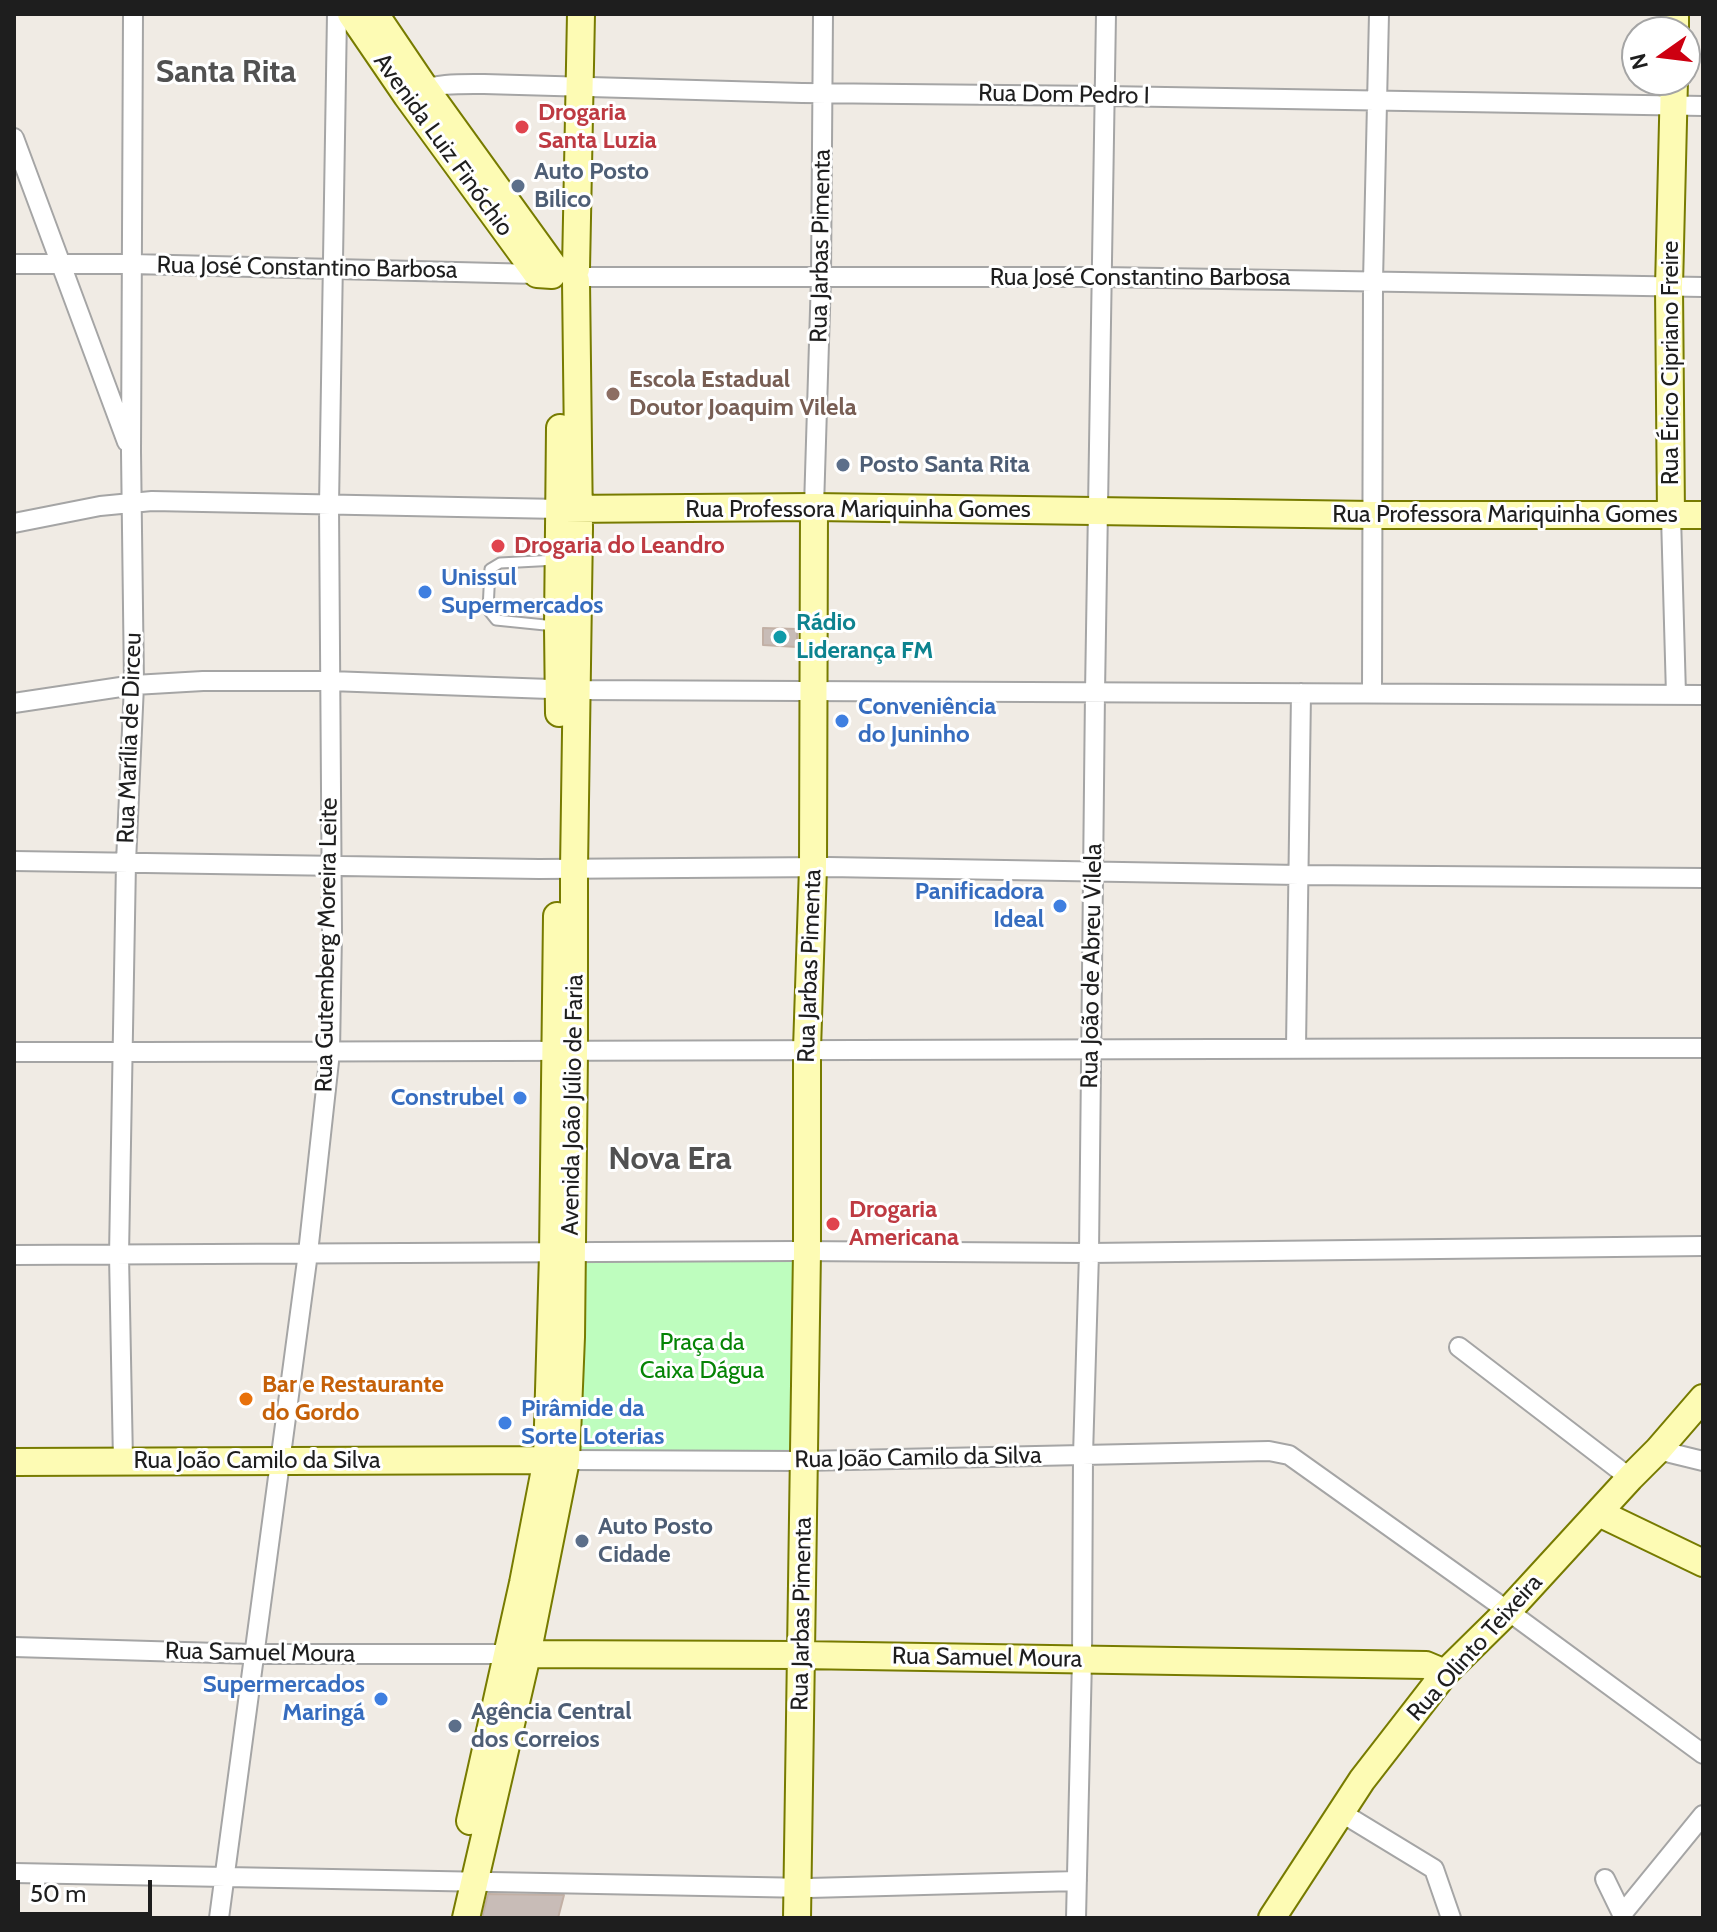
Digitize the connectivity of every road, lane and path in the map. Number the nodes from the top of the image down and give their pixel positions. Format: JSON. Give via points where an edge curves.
{"nodes":[{"id":1,"x":133,"y":14,"type":"edge"},
{"id":2,"x":337,"y":14,"type":"edge"},
{"id":3,"x":351,"y":14,"type":"edge"},
{"id":4,"x":375,"y":14,"type":"edge"},
{"id":5,"x":564,"y":14,"type":"edge"},
{"id":6,"x":581,"y":14,"type":"edge"},
{"id":7,"x":823,"y":14,"type":"edge"},
{"id":8,"x":1106,"y":14,"type":"edge"},
{"id":9,"x":1379,"y":14,"type":"edge"},
{"id":10,"x":572,"y":88,"type":"junction"},
{"id":11,"x":416,"y":92,"type":"junction"},
{"id":12,"x":823,"y":93,"type":"junction"},
{"id":13,"x":1621,"y":94,"type":"edge"},
{"id":14,"x":1106,"y":96,"type":"junction"},
{"id":15,"x":1674,"y":96,"type":"edge"},
{"id":16,"x":1681,"y":96,"type":"edge"},
{"id":17,"x":1378,"y":100,"type":"junction"},
{"id":18,"x":1703,"y":106,"type":"edge"},
{"id":19,"x":14,"y":138,"type":"edge"},
{"id":20,"x":14,"y":264,"type":"edge"},
{"id":21,"x":61,"y":264,"type":"junction"},
{"id":22,"x":132,"y":264,"type":"junction"},
{"id":23,"x":332,"y":270,"type":"junction"},
{"id":24,"x":562,"y":274,"type":"junction"},
{"id":25,"x":821,"y":277,"type":"junction"},
{"id":26,"x":1102,"y":277,"type":"junction"},
{"id":27,"x":1373,"y":281,"type":"junction"},
{"id":28,"x":1669,"y":287,"type":"junction"},
{"id":29,"x":1703,"y":287,"type":"edge"},
{"id":30,"x":131,"y":452,"type":"junction"},
{"id":31,"x":132,"y":503,"type":"junction"},
{"id":32,"x":329,"y":505,"type":"junction"},
{"id":33,"x":814,"y":507,"type":"junction"},
{"id":34,"x":570,"y":509,"type":"junction"},
{"id":35,"x":1099,"y":512,"type":"junction"},
{"id":36,"x":1373,"y":515,"type":"junction"},
{"id":37,"x":1703,"y":515,"type":"edge"},
{"id":38,"x":1671,"y":516,"type":"junction"},
{"id":39,"x":14,"y":523,"type":"edge"},
{"id":40,"x":560,"y":560,"type":"junction"},
{"id":41,"x":558,"y":627,"type":"junction"},
{"id":42,"x":330,"y":681,"type":"junction"},
{"id":43,"x":134,"y":685,"type":"junction"},
{"id":44,"x":568,"y":690,"type":"junction"},
{"id":45,"x":814,"y":691,"type":"junction"},
{"id":46,"x":1095,"y":692,"type":"junction"},
{"id":47,"x":1372,"y":692,"type":"junction"},
{"id":48,"x":1301,"y":693,"type":"junction"},
{"id":49,"x":1676,"y":695,"type":"junction"},
{"id":50,"x":1703,"y":695,"type":"edge"},
{"id":51,"x":14,"y":703,"type":"edge"},
{"id":52,"x":14,"y":861,"type":"edge"},
{"id":53,"x":126,"y":862,"type":"junction"},
{"id":54,"x":331,"y":866,"type":"junction"},
{"id":55,"x":813,"y":867,"type":"junction"},
{"id":56,"x":566,"y":869,"type":"junction"},
{"id":57,"x":1094,"y":872,"type":"junction"},
{"id":58,"x":1299,"y":875,"type":"junction"},
{"id":59,"x":1703,"y":878,"type":"edge"},
{"id":60,"x":1296,"y":1047,"type":"junction"},
{"id":61,"x":1703,"y":1048,"type":"edge"},
{"id":62,"x":807,"y":1049,"type":"junction"},
{"id":63,"x":1091,"y":1049,"type":"junction"},
{"id":64,"x":14,"y":1052,"type":"edge"},
{"id":65,"x":122,"y":1052,"type":"junction"},
{"id":66,"x":330,"y":1052,"type":"junction"},
{"id":67,"x":564,"y":1052,"type":"junction"},
{"id":68,"x":1703,"y":1246,"type":"edge"},
{"id":69,"x":807,"y":1251,"type":"junction"},
{"id":70,"x":308,"y":1253,"type":"junction"},
{"id":71,"x":562,"y":1253,"type":"junction"},
{"id":72,"x":1089,"y":1253,"type":"junction"},
{"id":73,"x":14,"y":1255,"type":"edge"},
{"id":74,"x":119,"y":1255,"type":"junction"},
{"id":75,"x":1459,"y":1347,"type":"dead end"},
{"id":76,"x":1703,"y":1398,"type":"edge"},
{"id":77,"x":1658,"y":1450,"type":"junction"},
{"id":78,"x":1083,"y":1455,"type":"junction"},
{"id":79,"x":557,"y":1460,"type":"junction"},
{"id":80,"x":123,"y":1461,"type":"junction"},
{"id":81,"x":280,"y":1461,"type":"junction"},
{"id":82,"x":803,"y":1461,"type":"junction"},
{"id":83,"x":1703,"y":1461,"type":"edge"},
{"id":84,"x":14,"y":1462,"type":"edge"},
{"id":85,"x":1630,"y":1478,"type":"junction"},
{"id":86,"x":1599,"y":1513,"type":"junction"},
{"id":87,"x":1703,"y":1563,"type":"edge"},
{"id":88,"x":1508,"y":1611,"type":"junction"},
{"id":89,"x":14,"y":1647,"type":"edge"},
{"id":90,"x":253,"y":1654,"type":"junction"},
{"id":91,"x":517,"y":1654,"type":"junction"},
{"id":92,"x":800,"y":1655,"type":"junction"},
{"id":93,"x":1082,"y":1659,"type":"junction"},
{"id":94,"x":1445,"y":1673,"type":"junction"},
{"id":95,"x":1703,"y":1754,"type":"edge"},
{"id":96,"x":1342,"y":1813,"type":"junction"},
{"id":97,"x":1703,"y":1815,"type":"edge"},
{"id":98,"x":14,"y":1873,"type":"edge"},
{"id":99,"x":223,"y":1877,"type":"junction"},
{"id":100,"x":1605,"y":1879,"type":"dead end"},
{"id":101,"x":466,"y":1881,"type":"junction"},
{"id":102,"x":1077,"y":1881,"type":"junction"},
{"id":103,"x":798,"y":1887,"type":"junction"},
{"id":104,"x":1624,"y":1916,"type":"edge"},
{"id":105,"x":219,"y":1918,"type":"edge"},
{"id":106,"x":449,"y":1918,"type":"edge"},
{"id":107,"x":466,"y":1918,"type":"edge"},
{"id":108,"x":797,"y":1918,"type":"edge"},
{"id":109,"x":1076,"y":1918,"type":"edge"},
{"id":110,"x":1272,"y":1918,"type":"edge"},
{"id":111,"x":1451,"y":1918,"type":"edge"}],
"edges":[{"from":1,"to":22,"type":"street","name":"Rua Marília de Dirceu"},
{"from":2,"to":23,"type":"street","name":"Rua Gutemberg Moreira Leite"},
{"from":3,"to":11,"type":"street","name":"Avenida Luiz Finóchio"},
{"from":4,"to":11,"type":"street","name":"Avenida Luiz Finóchio"},
{"from":5,"to":10,"type":"street","name":"Avenida João Júlio de Faria"},
{"from":6,"to":10,"type":"street","name":"Avenida João Júlio de Faria"},
{"from":7,"to":12,"type":"street","name":"Rua Jarbas Pimenta"},
{"from":8,"to":14,"type":"street","name":"Rua João de Abreu Vilela"},
{"from":9,"to":17,"type":"street"},
{"from":10,"to":11,"type":"street","name":"Rua Dom Pedro I","via":[[446,84]]},
{"from":10,"to":12,"type":"street","name":"Rua Dom Pedro I"},
{"from":10,"to":24,"type":"street","name":"Avenida João Júlio de Faria"},
{"from":10,"to":24,"type":"street","name":"Avenida João Júlio de Faria","via":[[574,173]]},
{"from":11,"to":24,"type":"street","name":"Avenida Luiz Finóchio","via":[[486,190]]},
{"from":12,"to":14,"type":"street","name":"Rua Dom Pedro I"},
{"from":12,"to":25,"type":"street","name":"Rua Jarbas Pimenta"},
{"from":13,"to":17,"type":"street","name":"Rua Dom Pedro I"},
{"from":14,"to":17,"type":"street","name":"Rua Dom Pedro I"},
{"from":14,"to":26,"type":"street","name":"Rua João de Abreu Vilela"},
{"from":15,"to":28,"type":"street","name":"Rua Érico Cipriano Freire"},
{"from":16,"to":18,"type":"street","name":"Rua Dom Pedro I"},
{"from":17,"to":27,"type":"street"},
{"from":19,"to":21,"type":"street"},
{"from":20,"to":21,"type":"street","name":"Rua José Constantino Barbosa"},
{"from":21,"to":22,"type":"street","name":"Rua José Constantino Barbosa"},
{"from":21,"to":30,"type":"street"},
{"from":22,"to":23,"type":"street","name":"Rua José Constantino Barbosa"},
{"from":22,"to":30,"type":"street","name":"Rua Marília de Dirceu"},
{"from":23,"to":24,"type":"street","name":"Rua José Constantino Barbosa"},
{"from":23,"to":32,"type":"street","name":"Rua Gutemberg Moreira Leite"},
{"from":24,"to":25,"type":"street","name":"Rua José Constantino Barbosa"},
{"from":24,"to":34,"type":"street","name":"Avenida João Júlio de Faria"},
{"from":25,"to":26,"type":"street","name":"Rua José Constantino Barbosa"},
{"from":25,"to":33,"type":"street","name":"Rua Jarbas Pimenta"},
{"from":26,"to":27,"type":"street","name":"Rua José Constantino Barbosa"},
{"from":26,"to":35,"type":"street","name":"Rua João de Abreu Vilela"},
{"from":27,"to":28,"type":"street","name":"Rua José Constantino Barbosa"},
{"from":27,"to":36,"type":"street"},
{"from":28,"to":29,"type":"street","name":"Rua José Constantino Barbosa"},
{"from":28,"to":38,"type":"street","name":"Rua Érico Cipriano Freire"},
{"from":30,"to":31,"type":"street","name":"Rua Marília de Dirceu"},
{"from":31,"to":32,"type":"street","name":"Rua Professora Mariquinha Gomes"},
{"from":31,"to":39,"type":"street","name":"Rua Professora Mariquinha Gomes"},
{"from":31,"to":43,"type":"street","name":"Rua Marília de Dirceu"},
{"from":32,"to":34,"type":"street","name":"Rua Professora Mariquinha Gomes"},
{"from":32,"to":42,"type":"street","name":"Rua Gutemberg Moreira Leite"},
{"from":33,"to":34,"type":"street","name":"Rua Professora Mariquinha Gomes"},
{"from":33,"to":35,"type":"street","name":"Rua Professora Mariquinha Gomes"},
{"from":33,"to":45,"type":"street","name":"Rua Jarbas Pimenta"},
{"from":34,"to":40,"type":"street","name":"Avenida João Júlio de Faria"},
{"from":34,"to":44,"type":"street","name":"Avenida João Júlio de Faria"},
{"from":35,"to":36,"type":"street","name":"Rua Professora Mariquinha Gomes"},
{"from":35,"to":46,"type":"street","name":"Rua João de Abreu Vilela"},
{"from":36,"to":38,"type":"street","name":"Rua Professora Mariquinha Gomes"},
{"from":36,"to":47,"type":"street"},
{"from":37,"to":38,"type":"street","name":"Rua Professora Mariquinha Gomes"},
{"from":38,"to":49,"type":"street","name":"Rua Érico Cipriano Freire"},
{"from":40,"to":41,"type":"street","name":"Avenida João Júlio de Faria"},
{"from":40,"to":41,"type":"lane","via":[[500,563],[490,569],[488,610],[496,620]]},
{"from":41,"to":44,"type":"street","name":"Avenida João Júlio de Faria"},
{"from":42,"to":43,"type":"street"},
{"from":42,"to":44,"type":"street"},
{"from":42,"to":54,"type":"street","name":"Rua Gutemberg Moreira Leite"},
{"from":43,"to":51,"type":"street"},
{"from":43,"to":53,"type":"street","name":"Rua Marília de Dirceu"},
{"from":44,"to":45,"type":"street"},
{"from":44,"to":56,"type":"street","name":"Avenida João Júlio de Faria"},
{"from":45,"to":46,"type":"street"},
{"from":45,"to":55,"type":"street","name":"Rua Jarbas Pimenta"},
{"from":46,"to":48,"type":"street"},
{"from":46,"to":57,"type":"street","name":"Rua João de Abreu Vilela"},
{"from":47,"to":48,"type":"street"},
{"from":47,"to":49,"type":"street"},
{"from":48,"to":58,"type":"street"},
{"from":49,"to":50,"type":"street"},
{"from":52,"to":53,"type":"street"},
{"from":53,"to":54,"type":"street"},
{"from":53,"to":65,"type":"street","name":"Rua Marília de Dirceu"},
{"from":54,"to":56,"type":"street"},
{"from":54,"to":66,"type":"street","name":"Rua Gutemberg Moreira Leite"},
{"from":55,"to":56,"type":"street"},
{"from":55,"to":57,"type":"street"},
{"from":55,"to":62,"type":"street","name":"Rua Jarbas Pimenta"},
{"from":56,"to":67,"type":"street","name":"Avenida João Júlio de Faria"},
{"from":57,"to":58,"type":"street"},
{"from":57,"to":63,"type":"street","name":"Rua João de Abreu Vilela"},
{"from":58,"to":59,"type":"street"},
{"from":58,"to":60,"type":"street"},
{"from":60,"to":61,"type":"street"},
{"from":60,"to":63,"type":"street"},
{"from":62,"to":63,"type":"street"},
{"from":62,"to":67,"type":"street"},
{"from":62,"to":69,"type":"street","name":"Rua Jarbas Pimenta"},
{"from":63,"to":72,"type":"street","name":"Rua João de Abreu Vilela"},
{"from":64,"to":65,"type":"street"},
{"from":65,"to":66,"type":"street"},
{"from":65,"to":74,"type":"street","name":"Rua Marília de Dirceu"},
{"from":66,"to":67,"type":"street"},
{"from":66,"to":70,"type":"street","name":"Rua Gutemberg Moreira Leite"},
{"from":67,"to":71,"type":"street","name":"Avenida João Júlio de Faria"},
{"from":68,"to":72,"type":"street"},
{"from":69,"to":71,"type":"street"},
{"from":69,"to":72,"type":"street"},
{"from":69,"to":82,"type":"street","name":"Rua Jarbas Pimenta"},
{"from":70,"to":71,"type":"street"},
{"from":70,"to":74,"type":"street"},
{"from":70,"to":81,"type":"street","name":"Rua Gutemberg Moreira Leite"},
{"from":71,"to":79,"type":"street","name":"Avenida João Júlio de Faria"},
{"from":72,"to":78,"type":"street","name":"Rua João de Abreu Vilela"},
{"from":73,"to":74,"type":"street"},
{"from":74,"to":80,"type":"street","name":"Rua Marília de Dirceu"},
{"from":75,"to":85,"type":"street"},
{"from":76,"to":77,"type":"street","name":"Rua Olinto Teixeira"},
{"from":77,"to":83,"type":"street"},
{"from":77,"to":85,"type":"street","name":"Rua Olinto Teixeira"},
{"from":78,"to":82,"type":"street","name":"Rua João Camilo da Silva"},
{"from":78,"to":88,"type":"street","name":"Rua João Camilo da Silva","via":[[1289,1455]]},
{"from":78,"to":93,"type":"street","name":"Rua João de Abreu Vilela"},
{"from":79,"to":81,"type":"street","name":"Rua João Camilo da Silva"},
{"from":79,"to":82,"type":"street","name":"Rua João Camilo da Silva"},
{"from":79,"to":91,"type":"street","name":"Avenida João Júlio de Faria"},
{"from":80,"to":81,"type":"street","name":"Rua João Camilo da Silva"},
{"from":80,"to":84,"type":"street","name":"Rua João Camilo da Silva"},
{"from":81,"to":90,"type":"street","name":"Rua Gutemberg Moreira Leite"},
{"from":82,"to":92,"type":"street","name":"Rua Jarbas Pimenta"},
{"from":85,"to":86,"type":"street","name":"Rua Olinto Teixeira"},
{"from":86,"to":87,"type":"street"},
{"from":86,"to":88,"type":"street","name":"Rua Olinto Teixeira"},
{"from":88,"to":94,"type":"street","name":"Rua Olinto Teixeira"},
{"from":88,"to":95,"type":"street"},
{"from":89,"to":90,"type":"street","name":"Rua Samuel Moura"},
{"from":90,"to":91,"type":"street","name":"Rua Samuel Moura"},
{"from":90,"to":99,"type":"street","name":"Rua Gutemberg Moreira Leite"},
{"from":91,"to":92,"type":"street","name":"Rua Samuel Moura"},
{"from":91,"to":101,"type":"street","name":"Avenida João Júlio de Faria"},
{"from":92,"to":93,"type":"street","name":"Rua Samuel Moura"},
{"from":92,"to":103,"type":"street","name":"Rua Jarbas Pimenta"},
{"from":93,"to":94,"type":"street","name":"Rua Samuel Moura","via":[[1426,1665]]},
{"from":93,"to":102,"type":"street","name":"Rua João de Abreu Vilela"},
{"from":94,"to":96,"type":"street","name":"Rua Olinto Teixeira"},
{"from":96,"to":110,"type":"street","name":"Rua Olinto Teixeira"},
{"from":96,"to":111,"type":"street","via":[[1434,1869]]},
{"from":97,"to":104,"type":"street"},
{"from":98,"to":99,"type":"street"},
{"from":99,"to":101,"type":"street"},
{"from":99,"to":105,"type":"street","name":"Rua Gutemberg Moreira Leite"},
{"from":100,"to":104,"type":"street"},
{"from":101,"to":103,"type":"street"},
{"from":101,"to":106,"type":"street","name":"Avenida João Júlio de Faria"},
{"from":101,"to":107,"type":"street","name":"Avenida João Júlio de Faria"},
{"from":102,"to":103,"type":"street"},
{"from":102,"to":109,"type":"street","name":"Rua João de Abreu Vilela"},
{"from":103,"to":108,"type":"street","name":"Rua Jarbas Pimenta"}]}
